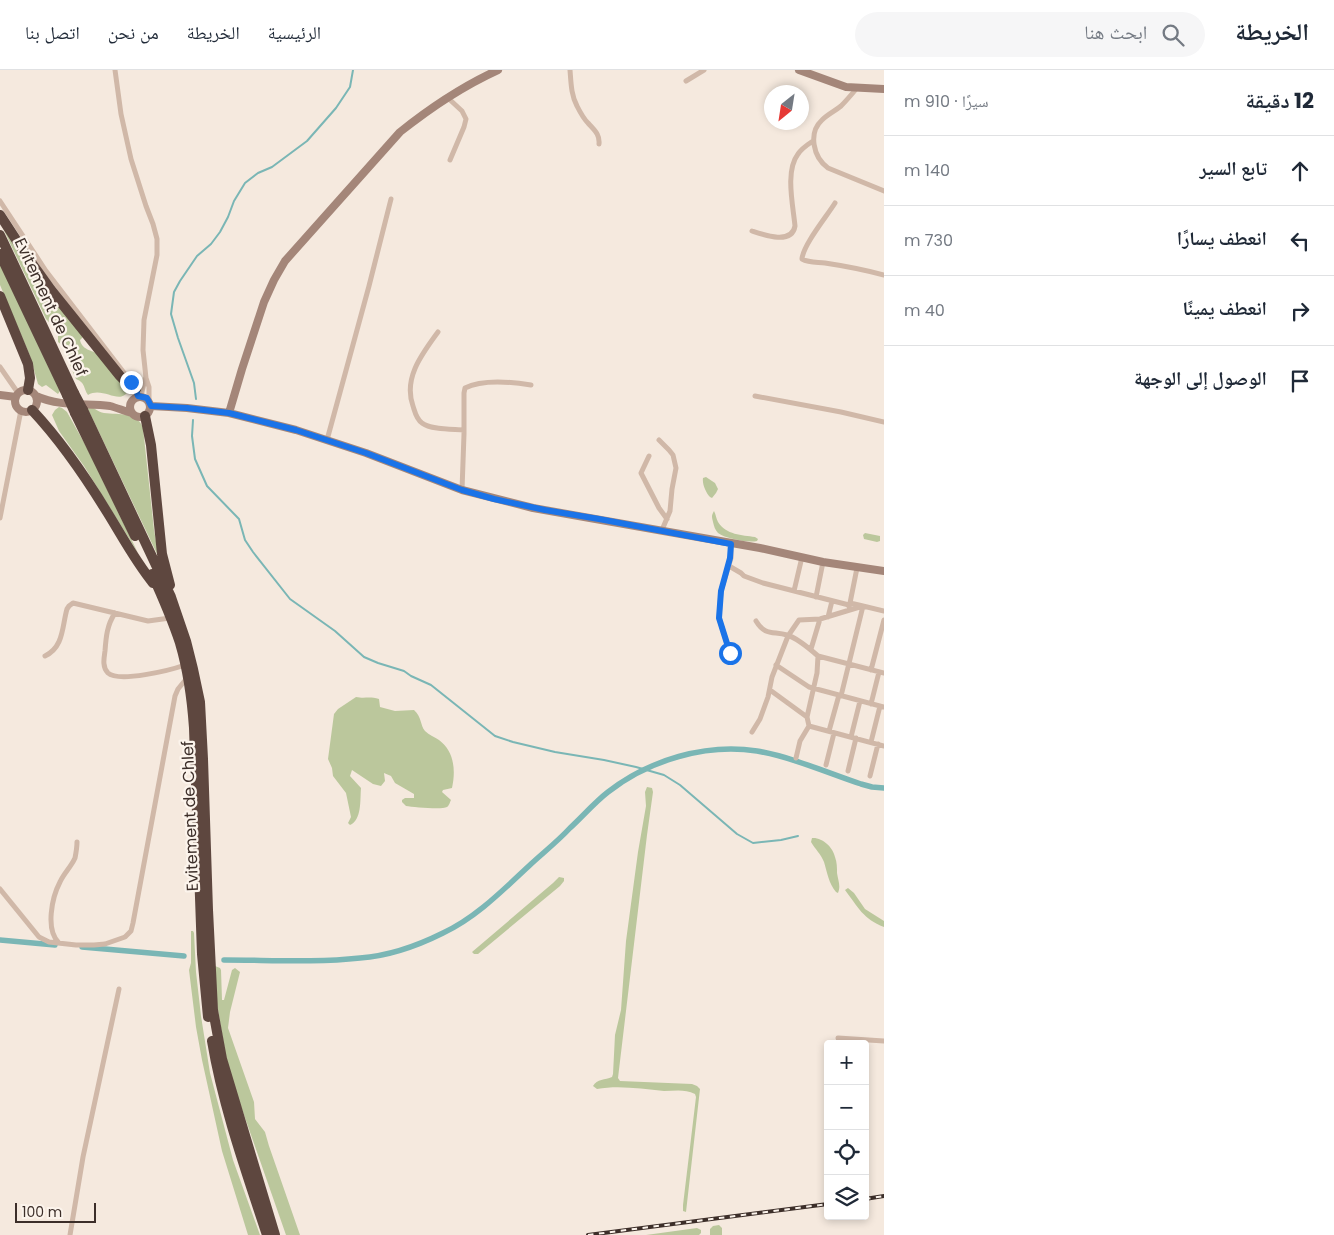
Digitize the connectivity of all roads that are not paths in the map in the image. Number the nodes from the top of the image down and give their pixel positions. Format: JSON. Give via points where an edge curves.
{"nodes":[{"id":1,"x":115,"y":70,"type":"edge"},
{"id":2,"x":498,"y":70,"type":"edge"},
{"id":3,"x":570,"y":70,"type":"edge"},
{"id":4,"x":704,"y":70,"type":"edge"},
{"id":5,"x":799,"y":70,"type":"edge"},
{"id":6,"x":686,"y":81,"type":"dead end"},
{"id":7,"x":857,"y":88,"type":"junction"},
{"id":8,"x":884,"y":88,"type":"edge"},
{"id":9,"x":448,"y":98,"type":"junction"},
{"id":10,"x":813,"y":141,"type":"junction"},
{"id":11,"x":599,"y":144,"type":"dead end"},
{"id":12,"x":450,"y":160,"type":"dead end"},
{"id":13,"x":884,"y":190,"type":"edge"},
{"id":14,"x":391,"y":199,"type":"dead end"},
{"id":15,"x":0,"y":201,"type":"edge"},
{"id":16,"x":835,"y":203,"type":"dead end"},
{"id":17,"x":0,"y":215,"type":"edge"},
{"id":18,"x":752,"y":232,"type":"dead end"},
{"id":19,"x":0,"y":235,"type":"edge"},
{"id":20,"x":0,"y":254,"type":"edge"},
{"id":21,"x":884,"y":275,"type":"edge"},
{"id":22,"x":0,"y":296,"type":"edge"},
{"id":23,"x":438,"y":332,"type":"dead end"},
{"id":24,"x":0,"y":367,"type":"edge"},
{"id":25,"x":146,"y":378,"type":"junction"},
{"id":26,"x":531,"y":385,"type":"dead end"},
{"id":27,"x":25,"y":394,"type":"junction"},
{"id":28,"x":71,"y":394,"type":"junction"},
{"id":29,"x":0,"y":395,"type":"edge"},
{"id":30,"x":137,"y":395,"type":"junction"},
{"id":31,"x":755,"y":396,"type":"dead end"},
{"id":32,"x":60,"y":403,"type":"junction"},
{"id":33,"x":150,"y":403,"type":"junction"},
{"id":34,"x":110,"y":406,"type":"junction"},
{"id":35,"x":34,"y":409,"type":"junction"},
{"id":36,"x":21,"y":410,"type":"junction"},
{"id":37,"x":79,"y":411,"type":"junction"},
{"id":38,"x":132,"y":413,"type":"junction"},
{"id":39,"x":229,"y":413,"type":"junction"},
{"id":40,"x":145,"y":416,"type":"junction"},
{"id":41,"x":884,"y":422,"type":"edge"},
{"id":42,"x":464,"y":430,"type":"junction"},
{"id":43,"x":327,"y":440,"type":"junction"},
{"id":44,"x":659,"y":440,"type":"dead end"},
{"id":45,"x":649,"y":456,"type":"dead end"},
{"id":46,"x":462,"y":490,"type":"junction"},
{"id":47,"x":0,"y":518,"type":"edge"},
{"id":48,"x":667,"y":519,"type":"junction"},
{"id":49,"x":662,"y":530,"type":"junction"},
{"id":50,"x":731,"y":544,"type":"junction"},
{"id":51,"x":802,"y":557,"type":"junction"},
{"id":52,"x":823,"y":562,"type":"junction"},
{"id":53,"x":729,"y":566,"type":"junction"},
{"id":54,"x":857,"y":568,"type":"junction"},
{"id":55,"x":884,"y":571,"type":"edge"},
{"id":56,"x":794,"y":591,"type":"junction"},
{"id":57,"x":162,"y":596,"type":"junction"},
{"id":58,"x":816,"y":597,"type":"junction"},
{"id":59,"x":832,"y":601,"type":"junction"},
{"id":60,"x":849,"y":606,"type":"junction"},
{"id":61,"x":863,"y":606,"type":"junction"},
{"id":62,"x":884,"y":611,"type":"edge"},
{"id":63,"x":115,"y":613,"type":"junction"},
{"id":64,"x":174,"y":616,"type":"junction"},
{"id":65,"x":828,"y":617,"type":"junction"},
{"id":66,"x":820,"y":619,"type":"junction"},
{"id":67,"x":884,"y":620,"type":"edge"},
{"id":68,"x":756,"y":621,"type":"dead end"},
{"id":69,"x":788,"y":636,"type":"junction"},
{"id":70,"x":810,"y":649,"type":"junction"},
{"id":71,"x":730,"y":653,"type":"dead end"},
{"id":72,"x":45,"y":656,"type":"dead end"},
{"id":73,"x":818,"y":656,"type":"junction"},
{"id":74,"x":848,"y":664,"type":"junction"},
{"id":75,"x":776,"y":665,"type":"junction"},
{"id":76,"x":185,"y":666,"type":"junction"},
{"id":77,"x":871,"y":670,"type":"junction"},
{"id":78,"x":882,"y":673,"type":"edge"},
{"id":79,"x":188,"y":677,"type":"junction"},
{"id":80,"x":814,"y":688,"type":"junction"},
{"id":81,"x":770,"y":690,"type":"junction"},
{"id":82,"x":840,"y":695,"type":"junction"},
{"id":83,"x":860,"y":701,"type":"junction"},
{"id":84,"x":871,"y":704,"type":"junction"},
{"id":85,"x":882,"y":707,"type":"edge"},
{"id":86,"x":807,"y":717,"type":"junction"},
{"id":87,"x":809,"y":726,"type":"junction"},
{"id":88,"x":752,"y":732,"type":"dead end"},
{"id":89,"x":832,"y":732,"type":"junction"},
{"id":90,"x":854,"y":738,"type":"junction"},
{"id":91,"x":871,"y":742,"type":"junction"},
{"id":92,"x":881,"y":745,"type":"edge"},
{"id":93,"x":796,"y":758,"type":"dead end"},
{"id":94,"x":826,"y":764,"type":"dead end"},
{"id":95,"x":848,"y":770,"type":"dead end"},
{"id":96,"x":870,"y":776,"type":"dead end"},
{"id":97,"x":77,"y":842,"type":"dead end"},
{"id":98,"x":0,"y":888,"type":"edge"},
{"id":99,"x":59,"y":943,"type":"junction"},
{"id":100,"x":119,"y":989,"type":"dead end"},
{"id":101,"x":838,"y":1038,"type":"dead end"},
{"id":102,"x":884,"y":1041,"type":"edge"},
{"id":103,"x":70,"y":1235,"type":"edge"},
{"id":104,"x":267,"y":1235,"type":"edge"},
{"id":105,"x":275,"y":1235,"type":"edge"}],
"edges":[{"from":1,"to":25,"type":"street","via":[[131,158],[156,239],[157,255],[144,320]]},
{"from":2,"to":9,"type":"main road"},
{"from":3,"to":11,"type":"street","via":[[576,105],[598,134]]},
{"from":4,"to":6,"type":"street"},
{"from":5,"to":7,"type":"main road"},
{"from":7,"to":8,"type":"main road"},
{"from":7,"to":10,"type":"street","via":[[821,120]]},
{"from":9,"to":12,"type":"street","via":[[466,119]]},
{"from":9,"to":39,"type":"main road","via":[[400,132],[285,261],[264,302]]},
{"from":10,"to":13,"type":"street","via":[[824,165]]},
{"from":10,"to":18,"type":"street","via":[[796,156],[791,171],[793,233],[771,236]]},
{"from":14,"to":43,"type":"street"},
{"from":15,"to":30,"type":"street","via":[[46,271],[131,382]]},
{"from":16,"to":21,"type":"street","via":[[809,241],[802,259]]},
{"from":17,"to":30,"type":"highway","via":[[57,298]]},
{"from":19,"to":28,"type":"highway","name":"Evitement de Chlef"},
{"from":20,"to":28,"type":"highway","name":"Evitement de Chlef"},
{"from":22,"to":27,"type":"highway","via":[[28,364],[30,378]]},
{"from":23,"to":42,"type":"street","via":[[413,373],[410,387],[412,402],[422,424]]},
{"from":24,"to":27,"type":"street"},
{"from":25,"to":30,"type":"street"},
{"from":25,"to":33,"type":"street"},
{"from":26,"to":42,"type":"street","via":[[504,382],[466,387]]},
{"from":27,"to":29,"type":"main road"},
{"from":27,"to":32,"type":"main road"},
{"from":27,"to":35,"type":"main road","via":[[37,402]]},
{"from":27,"to":36,"type":"main road","via":[[16,406]]},
{"from":28,"to":37,"type":"highway","bridge":true},
{"from":30,"to":33,"type":"main road"},
{"from":30,"to":34,"type":"main road","via":[[122,404]]},
{"from":30,"to":38,"type":"main road","via":[[130,408]]},
{"from":31,"to":41,"type":"street"},
{"from":32,"to":34,"type":"main road"},
{"from":32,"to":35,"type":"main road"},
{"from":33,"to":39,"type":"main road"},
{"from":33,"to":40,"type":"main road"},
{"from":34,"to":38,"type":"main road"},
{"from":35,"to":36,"type":"main road"},
{"from":35,"to":57,"type":"highway","via":[[76,464]]},
{"from":36,"to":47,"type":"street"},
{"from":37,"to":57,"type":"highway","name":"Evitement de Chlef"},
{"from":37,"to":64,"type":"highway","name":"Evitement de Chlef","via":[[167,588]]},
{"from":38,"to":40,"type":"main road"},
{"from":39,"to":43,"type":"main road"},
{"from":40,"to":64,"type":"highway","via":[[162,554]]},
{"from":42,"to":46,"type":"street"},
{"from":43,"to":46,"type":"main road"},
{"from":44,"to":48,"type":"street","via":[[673,455],[676,468]]},
{"from":45,"to":48,"type":"street","via":[[641,473]]},
{"from":46,"to":49,"type":"main road","via":[[545,510]]},
{"from":48,"to":49,"type":"street"},
{"from":49,"to":50,"type":"main road"},
{"from":50,"to":51,"type":"main road"},
{"from":50,"to":53,"type":"street"},
{"from":51,"to":52,"type":"main road"},
{"from":51,"to":56,"type":"street"},
{"from":52,"to":54,"type":"main road"},
{"from":52,"to":58,"type":"street"},
{"from":53,"to":56,"type":"street","via":[[744,576]]},
{"from":53,"to":71,"type":"street","via":[[721,591],[719,618]]},
{"from":54,"to":55,"type":"main road"},
{"from":54,"to":60,"type":"street"},
{"from":56,"to":58,"type":"street"},
{"from":57,"to":64,"type":"highway","name":"Evitement de Chlef"},
{"from":58,"to":59,"type":"street"},
{"from":59,"to":60,"type":"street"},
{"from":59,"to":65,"type":"street"},
{"from":60,"to":61,"type":"street"},
{"from":60,"to":65,"type":"street"},
{"from":61,"to":62,"type":"street"},
{"from":61,"to":74,"type":"street"},
{"from":63,"to":64,"type":"street","via":[[148,621]]},
{"from":63,"to":72,"type":"street","via":[[70,604],[57,647]]},
{"from":63,"to":76,"type":"street","via":[[106,637],[104,666],[108,673],[115,676],[148,674]]},
{"from":64,"to":76,"type":"highway","name":"Evitement de Chlef"},
{"from":64,"to":105,"type":"highway","name":"Evitement de Chlef","via":[[186,641],[200,702],[213,1010],[222,1059]]},
{"from":65,"to":66,"type":"street"},
{"from":66,"to":69,"type":"street","via":[[799,620]]},
{"from":66,"to":70,"type":"street"},
{"from":67,"to":77,"type":"street"},
{"from":68,"to":69,"type":"street","via":[[768,633]]},
{"from":69,"to":70,"type":"street"},
{"from":69,"to":75,"type":"street"},
{"from":70,"to":73,"type":"street"},
{"from":73,"to":74,"type":"street"},
{"from":73,"to":80,"type":"street"},
{"from":74,"to":77,"type":"street"},
{"from":74,"to":82,"type":"street"},
{"from":75,"to":80,"type":"street","via":[[809,688]]},
{"from":75,"to":81,"type":"street"},
{"from":76,"to":79,"type":"highway","name":"Evitement de Chlef"},
{"from":77,"to":78,"type":"street"},
{"from":78,"to":84,"type":"street"},
{"from":79,"to":99,"type":"street","via":[[175,696],[131,931],[125,937],[105,944]]},
{"from":79,"to":104,"type":"highway","name":"Evitement de Chlef","via":[[194,728],[206,1004],[223,1094]]},
{"from":80,"to":82,"type":"street"},
{"from":80,"to":86,"type":"street"},
{"from":81,"to":86,"type":"street"},
{"from":81,"to":88,"type":"street"},
{"from":82,"to":83,"type":"street"},
{"from":82,"to":89,"type":"street"},
{"from":83,"to":84,"type":"street"},
{"from":83,"to":90,"type":"street"},
{"from":84,"to":85,"type":"street"},
{"from":85,"to":91,"type":"street"},
{"from":86,"to":87,"type":"street"},
{"from":87,"to":89,"type":"street"},
{"from":87,"to":93,"type":"street","via":[[800,741]]},
{"from":89,"to":90,"type":"street"},
{"from":89,"to":94,"type":"street"},
{"from":90,"to":91,"type":"street"},
{"from":90,"to":95,"type":"street"},
{"from":91,"to":92,"type":"street"},
{"from":92,"to":96,"type":"street"},
{"from":97,"to":99,"type":"street","via":[[76,856],[59,883],[53,903],[52,930]]},
{"from":98,"to":99,"type":"street","via":[[39,936]]},
{"from":100,"to":103,"type":"street","via":[[83,1156]]},
{"from":101,"to":102,"type":"street"}]}
